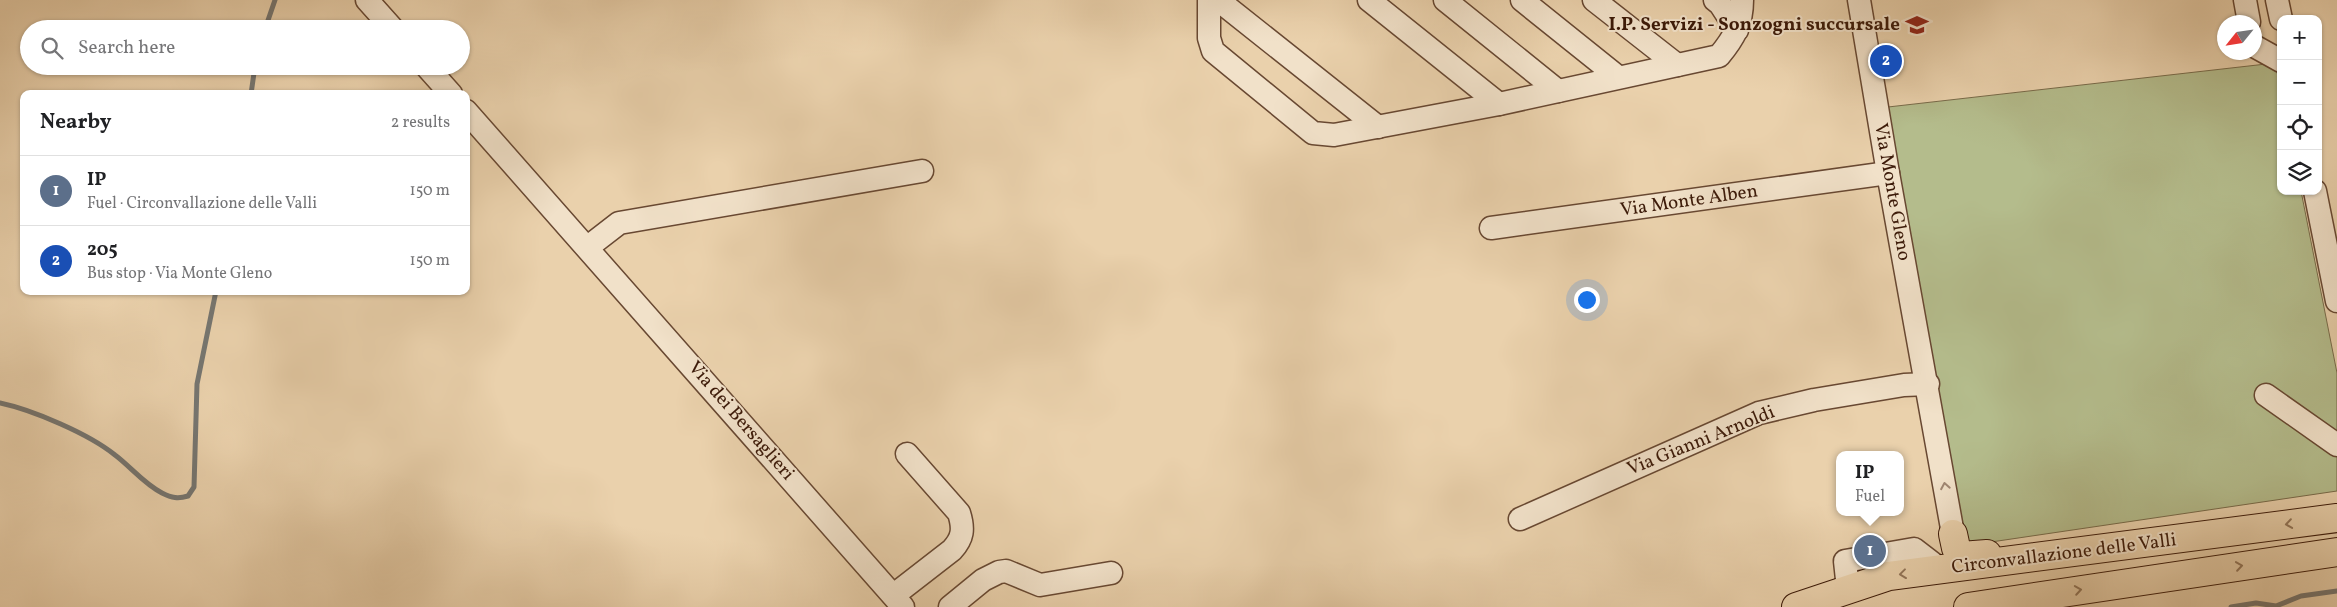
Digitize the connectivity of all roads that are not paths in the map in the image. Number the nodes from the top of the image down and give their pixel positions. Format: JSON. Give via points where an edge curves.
{"nodes":[{"id":1,"x":367,"y":0,"type":"edge"},
{"id":2,"x":1209,"y":0,"type":"edge"},
{"id":3,"x":1218,"y":0,"type":"edge"},
{"id":4,"x":1369,"y":0,"type":"edge"},
{"id":5,"x":1445,"y":0,"type":"edge"},
{"id":6,"x":1522,"y":0,"type":"edge"},
{"id":7,"x":1594,"y":0,"type":"edge"},
{"id":8,"x":1715,"y":0,"type":"edge"},
{"id":9,"x":1742,"y":0,"type":"edge"},
{"id":10,"x":1859,"y":0,"type":"edge"},
{"id":11,"x":2245,"y":0,"type":"edge"},
{"id":12,"x":2277,"y":0,"type":"edge"},
{"id":13,"x":2248,"y":15,"type":"edge"},
{"id":14,"x":2280,"y":15,"type":"edge"},
{"id":15,"x":385,"y":20,"type":"edge"},
{"id":16,"x":1737,"y":30,"type":"junction"},
{"id":17,"x":2262,"y":50,"type":"edge"},
{"id":18,"x":2279,"y":60,"type":"edge"},
{"id":19,"x":1677,"y":65,"type":"junction"},
{"id":20,"x":434,"y":75,"type":"edge"},
{"id":21,"x":1618,"y":77,"type":"junction"},
{"id":22,"x":447,"y":90,"type":"edge"},
{"id":23,"x":1558,"y":91,"type":"junction"},
{"id":24,"x":1499,"y":104,"type":"junction"},
{"id":25,"x":470,"y":115,"type":"edge"},
{"id":26,"x":1378,"y":127,"type":"junction"},
{"id":27,"x":922,"y":171,"type":"dead end"},
{"id":28,"x":1888,"y":173,"type":"junction"},
{"id":29,"x":2316,"y":195,"type":"edge"},
{"id":30,"x":1491,"y":228,"type":"dead end"},
{"id":31,"x":588,"y":247,"type":"junction"},
{"id":32,"x":2337,"y":301,"type":"edge"},
{"id":33,"x":1923,"y":385,"type":"junction"},
{"id":34,"x":2266,"y":395,"type":"dead end"},
{"id":35,"x":2337,"y":445,"type":"edge"},
{"id":36,"x":907,"y":454,"type":"dead end"},
{"id":37,"x":2337,"y":499,"type":"edge"},
{"id":38,"x":2337,"y":518,"type":"edge"},
{"id":39,"x":1520,"y":519,"type":"dead end"},
{"id":40,"x":1953,"y":534,"type":"joint"},
{"id":41,"x":2210,"y":535,"type":"junction"},
{"id":42,"x":2072,"y":552,"type":"junction"},
{"id":43,"x":2337,"y":552,"type":"edge"},
{"id":44,"x":1111,"y":573,"type":"dead end"},
{"id":45,"x":898,"y":601,"type":"edge"},
{"id":46,"x":2021,"y":602,"type":"edge"},
{"id":47,"x":950,"y":607,"type":"edge"},
{"id":48,"x":1796,"y":607,"type":"edge"},
{"id":49,"x":1968,"y":607,"type":"edge"}],
"edges":[{"from":1,"to":15,"type":"street"},
{"from":2,"to":26,"type":"street","via":[[1213,52],[1313,132],[1334,135]]},
{"from":3,"to":26,"type":"street"},
{"from":4,"to":24,"type":"street"},
{"from":5,"to":23,"type":"street"},
{"from":6,"to":21,"type":"street"},
{"from":7,"to":19,"type":"street"},
{"from":8,"to":16,"type":"street"},
{"from":9,"to":16,"type":"street","via":[[1742,18]]},
{"from":10,"to":28,"type":"street","name":"Via Monte Gleno"},
{"from":11,"to":13,"type":"street"},
{"from":12,"to":14,"type":"street"},
{"from":16,"to":19,"type":"street","via":[[1719,56]]},
{"from":17,"to":18,"type":"street"},
{"from":19,"to":21,"type":"street"},
{"from":20,"to":22,"type":"street"},
{"from":21,"to":23,"type":"street"},
{"from":23,"to":24,"type":"street"},
{"from":24,"to":26,"type":"street"},
{"from":25,"to":31,"type":"street","name":"Via dei Bersaglieri"},
{"from":27,"to":31,"type":"street","via":[[619,223]]},
{"from":28,"to":30,"type":"street","name":"Via Monte Alben"},
{"from":28,"to":33,"type":"street","name":"Via Monte Gleno"},
{"from":29,"to":32,"type":"street"},
{"from":31,"to":45,"type":"street","name":"Via dei Bersaglieri"},
{"from":33,"to":39,"type":"street","name":"Via Gianni Arnoldi","via":[[1904,385],[1814,400],[1759,413]]},
{"from":40,"to":33,"type":"street","name":"Via Monte Gleno","one_way":true},
{"from":34,"to":35,"type":"street"},
{"from":36,"to":45,"type":"street","name":"Via dei Bersaglieri","via":[[959,513],[963,525],[960,541]]},
{"from":37,"to":41,"type":"highway","via":[[2255,510]]},
{"from":38,"to":41,"type":"highway","name":"Circonvallazione delle Valli","one_way":true},
{"from":40,"to":42,"type":"highway","via":[[1956,548],[1961,556],[1966,557],[2046,546]]},
{"from":41,"to":42,"type":"highway","name":"Circonvallazione delle Valli"},
{"from":42,"to":48,"type":"highway","name":"Circonvallazione delle Valli","one_way":true,"via":[[1889,576]]},
{"from":46,"to":43,"type":"highway","name":"Circonvallazione delle Valli","one_way":true},
{"from":44,"to":47,"type":"street","via":[[1040,585],[1006,571],[999,572],[983,580]]},
{"from":46,"to":49,"type":"highway","name":"Circonvallazione delle Valli"}]}
